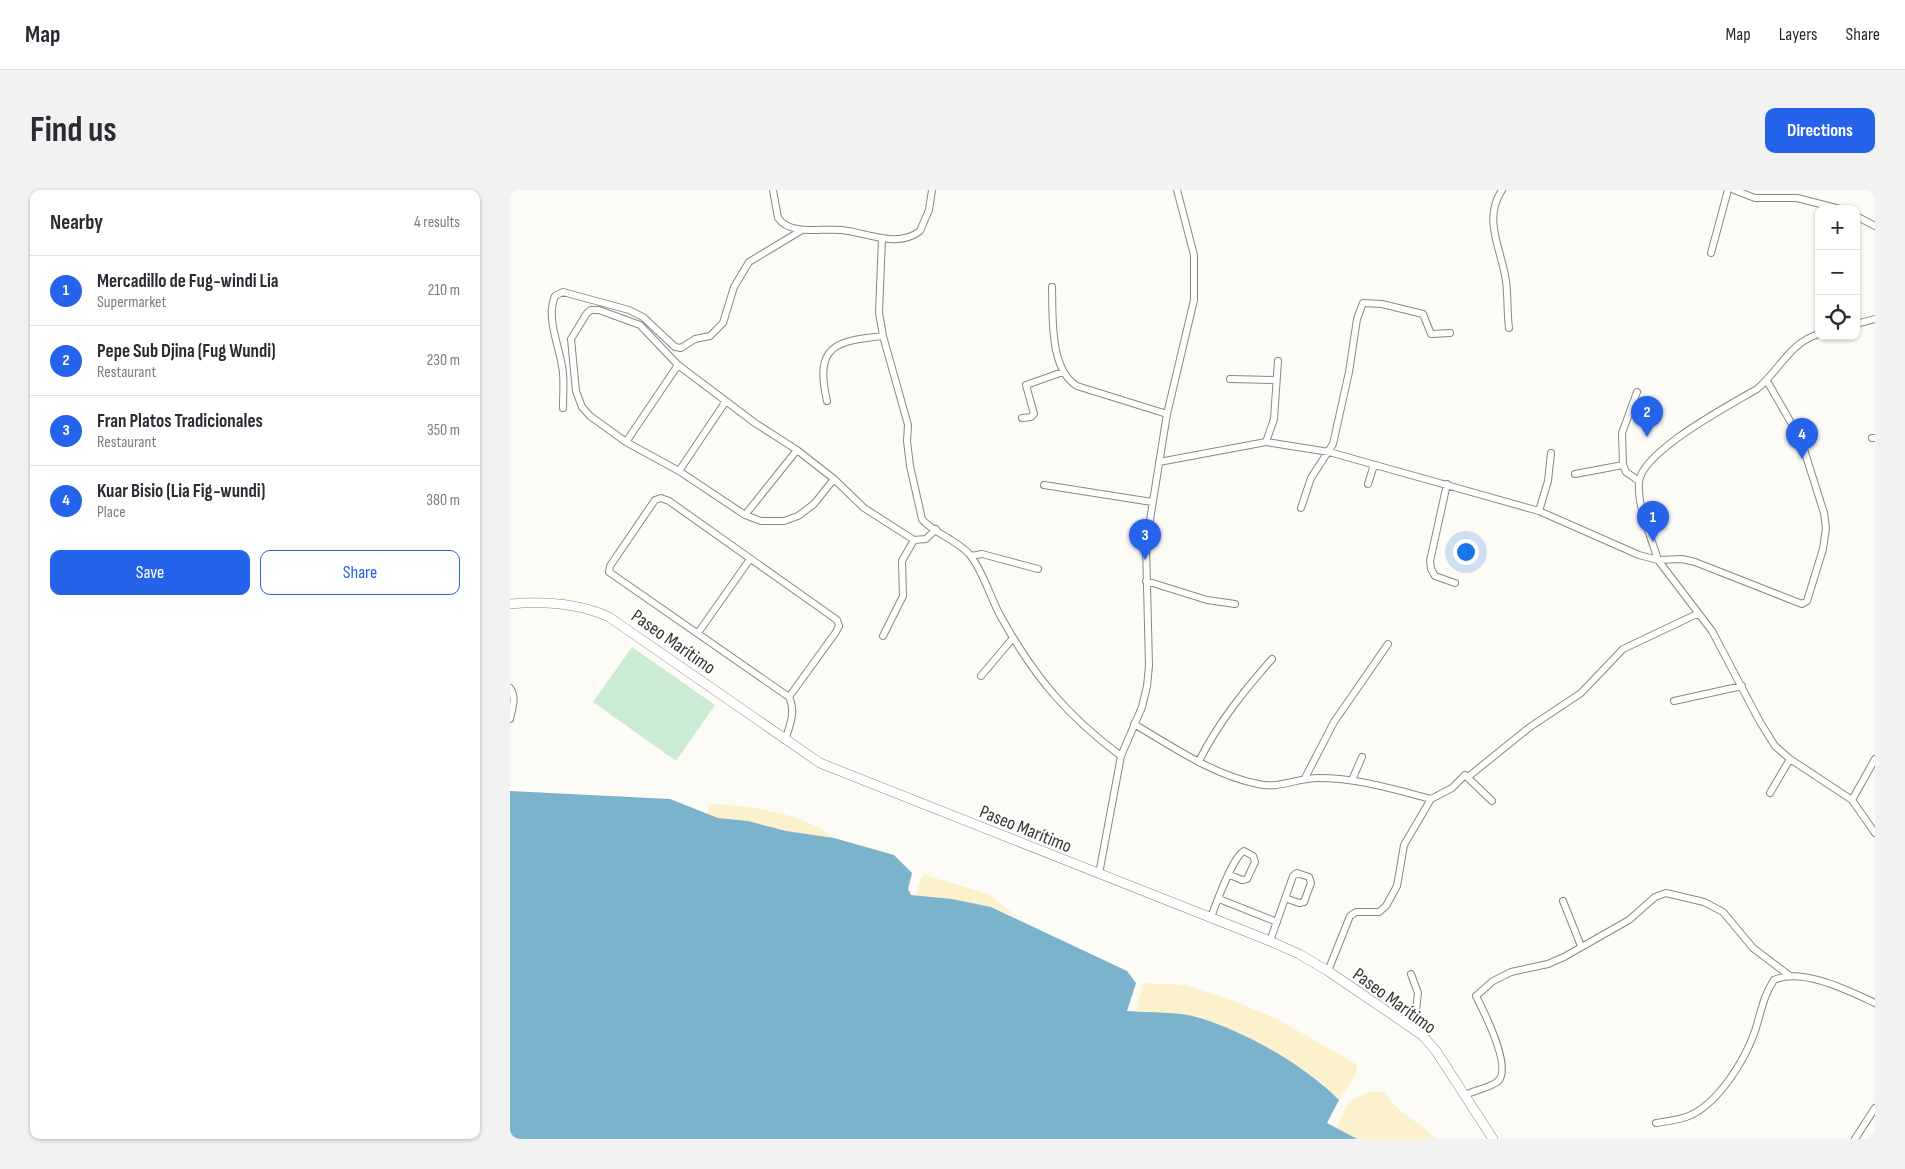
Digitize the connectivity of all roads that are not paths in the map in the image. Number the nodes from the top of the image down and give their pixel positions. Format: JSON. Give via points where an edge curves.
{"nodes":[{"id":1,"x":773,"y":190,"type":"edge"},
{"id":2,"x":932,"y":190,"type":"edge"},
{"id":3,"x":1177,"y":190,"type":"edge"},
{"id":4,"x":1502,"y":190,"type":"edge"},
{"id":5,"x":1728,"y":190,"type":"edge"},
{"id":6,"x":1734,"y":190,"type":"edge"},
{"id":7,"x":1824,"y":205,"type":"edge"},
{"id":8,"x":1860,"y":218,"type":"edge"},
{"id":9,"x":1875,"y":226,"type":"edge"},
{"id":10,"x":802,"y":230,"type":"junction"},
{"id":11,"x":882,"y":238,"type":"junction"},
{"id":12,"x":1711,"y":253,"type":"dead end"},
{"id":13,"x":1052,"y":287,"type":"dead end"},
{"id":14,"x":1875,"y":319,"type":"edge"},
{"id":15,"x":1860,"y":323,"type":"edge"},
{"id":16,"x":1509,"y":328,"type":"dead end"},
{"id":17,"x":1450,"y":333,"type":"dead end"},
{"id":18,"x":883,"y":336,"type":"junction"},
{"id":19,"x":1815,"y":336,"type":"edge"},
{"id":20,"x":1278,"y":361,"type":"dead end"},
{"id":21,"x":678,"y":365,"type":"junction"},
{"id":22,"x":1063,"y":372,"type":"junction"},
{"id":23,"x":1230,"y":379,"type":"dead end"},
{"id":24,"x":1276,"y":380,"type":"junction"},
{"id":25,"x":1767,"y":381,"type":"junction"},
{"id":26,"x":1637,"y":392,"type":"dead end"},
{"id":27,"x":826,"y":401,"type":"dead end"},
{"id":28,"x":726,"y":402,"type":"junction"},
{"id":29,"x":563,"y":408,"type":"dead end"},
{"id":30,"x":1168,"y":414,"type":"junction"},
{"id":31,"x":1022,"y":418,"type":"dead end"},
{"id":32,"x":626,"y":442,"type":"junction"},
{"id":33,"x":1266,"y":442,"type":"junction"},
{"id":34,"x":797,"y":450,"type":"junction"},
{"id":35,"x":1329,"y":452,"type":"junction"},
{"id":36,"x":1551,"y":453,"type":"dead end"},
{"id":37,"x":1158,"y":462,"type":"junction"},
{"id":38,"x":1623,"y":464,"type":"junction"},
{"id":39,"x":1374,"y":465,"type":"junction"},
{"id":40,"x":679,"y":471,"type":"junction"},
{"id":41,"x":1574,"y":474,"type":"dead end"},
{"id":42,"x":834,"y":479,"type":"junction"},
{"id":43,"x":1639,"y":481,"type":"junction"},
{"id":44,"x":1368,"y":484,"type":"dead end"},
{"id":45,"x":1447,"y":484,"type":"junction"},
{"id":46,"x":1044,"y":486,"type":"dead end"},
{"id":47,"x":1152,"y":502,"type":"junction"},
{"id":48,"x":1301,"y":508,"type":"dead end"},
{"id":49,"x":1539,"y":511,"type":"junction"},
{"id":50,"x":745,"y":515,"type":"junction"},
{"id":51,"x":936,"y":529,"type":"junction"},
{"id":52,"x":914,"y":540,"type":"junction"},
{"id":53,"x":971,"y":556,"type":"junction"},
{"id":54,"x":750,"y":559,"type":"junction"},
{"id":55,"x":1658,"y":560,"type":"junction"},
{"id":56,"x":1038,"y":569,"type":"dead end"},
{"id":57,"x":1146,"y":581,"type":"junction"},
{"id":58,"x":1456,"y":583,"type":"dead end"},
{"id":59,"x":510,"y":604,"type":"edge"},
{"id":60,"x":1234,"y":604,"type":"dead end"},
{"id":61,"x":1697,"y":614,"type":"junction"},
{"id":62,"x":698,"y":633,"type":"junction"},
{"id":63,"x":883,"y":636,"type":"dead end"},
{"id":64,"x":1013,"y":638,"type":"junction"},
{"id":65,"x":1388,"y":644,"type":"dead end"},
{"id":66,"x":1272,"y":659,"type":"dead end"},
{"id":67,"x":981,"y":676,"type":"dead end"},
{"id":68,"x":1742,"y":686,"type":"junction"},
{"id":69,"x":510,"y":688,"type":"edge"},
{"id":70,"x":789,"y":697,"type":"junction"},
{"id":71,"x":1674,"y":701,"type":"dead end"},
{"id":72,"x":510,"y":719,"type":"edge"},
{"id":73,"x":1134,"y":724,"type":"junction"},
{"id":74,"x":785,"y":740,"type":"junction"},
{"id":75,"x":1121,"y":756,"type":"junction"},
{"id":76,"x":1362,"y":757,"type":"dead end"},
{"id":77,"x":1790,"y":759,"type":"junction"},
{"id":78,"x":1875,"y":759,"type":"edge"},
{"id":79,"x":1199,"y":762,"type":"junction"},
{"id":80,"x":1468,"y":777,"type":"junction"},
{"id":81,"x":1305,"y":778,"type":"junction"},
{"id":82,"x":1352,"y":780,"type":"junction"},
{"id":83,"x":1770,"y":793,"type":"dead end"},
{"id":84,"x":1431,"y":799,"type":"junction"},
{"id":85,"x":1852,"y":800,"type":"junction"},
{"id":86,"x":1492,"y":801,"type":"dead end"},
{"id":87,"x":1875,"y":833,"type":"edge"},
{"id":88,"x":1099,"y":874,"type":"junction"},
{"id":89,"x":1230,"y":874,"type":"junction"},
{"id":90,"x":1219,"y":898,"type":"junction"},
{"id":91,"x":1285,"y":898,"type":"junction"},
{"id":92,"x":1563,"y":901,"type":"dead end"},
{"id":93,"x":1211,"y":917,"type":"junction"},
{"id":94,"x":1277,"y":922,"type":"junction"},
{"id":95,"x":1270,"y":941,"type":"junction"},
{"id":96,"x":1582,"y":946,"type":"junction"},
{"id":97,"x":1328,"y":971,"type":"junction"},
{"id":98,"x":1411,"y":974,"type":"dead end"},
{"id":99,"x":1790,"y":976,"type":"junction"},
{"id":100,"x":1875,"y":1003,"type":"edge"},
{"id":101,"x":1414,"y":1029,"type":"junction"},
{"id":102,"x":1465,"y":1096,"type":"junction"},
{"id":103,"x":1875,"y":1108,"type":"edge"},
{"id":104,"x":1656,"y":1123,"type":"dead end"},
{"id":105,"x":1493,"y":1139,"type":"edge"},
{"id":106,"x":1855,"y":1139,"type":"edge"}],
"edges":[{"from":1,"to":10,"type":"street","via":[[781,221]]},
{"from":2,"to":11,"type":"street","via":[[929,210],[920,231],[914,236]]},
{"from":3,"to":30,"type":"street","via":[[1192,242],[1195,281],[1194,300]]},
{"from":4,"to":16,"type":"street","via":[[1494,206],[1493,226],[1506,283]]},
{"from":5,"to":12,"type":"street"},
{"from":6,"to":7,"type":"street","via":[[1754,198],[1797,198]]},
{"from":8,"to":9,"type":"street"},
{"from":10,"to":11,"type":"street","via":[[842,230]]},
{"from":10,"to":29,"type":"street","via":[[749,262],[734,287],[723,323],[710,336],[695,339],[681,348],[675,347],[643,317],[629,310],[563,292],[555,296],[552,317],[563,373]]},
{"from":11,"to":18,"type":"street","via":[[878,299]]},
{"from":13,"to":22,"type":"street","via":[[1054,339]]},
{"from":14,"to":15,"type":"street"},
{"from":17,"to":35,"type":"street","via":[[1431,334],[1423,314],[1363,302],[1357,319],[1341,412]]},
{"from":18,"to":27,"type":"street","via":[[848,340],[829,351],[823,370]]},
{"from":18,"to":51,"type":"street","via":[[908,425],[910,466],[918,504],[923,522]]},
{"from":19,"to":25,"type":"street","via":[[1795,346]]},
{"from":20,"to":24,"type":"street"},
{"from":21,"to":28,"type":"street"},
{"from":21,"to":32,"type":"street"},
{"from":21,"to":32,"type":"street","via":[[640,325],[599,310],[587,313],[570,344],[576,391],[582,407],[590,416]]},
{"from":22,"to":30,"type":"street","via":[[1077,386]]},
{"from":22,"to":31,"type":"street","via":[[1026,385],[1034,414]]},
{"from":23,"to":24,"type":"street"},
{"from":24,"to":33,"type":"street","via":[[1274,418]]},
{"from":25,"to":43,"type":"street","via":[[1661,450],[1643,468]]},
{"from":25,"to":55,"type":"street","via":[[1801,440],[1824,513],[1826,528],[1822,549],[1807,601],[1802,604],[1695,562]]},
{"from":26,"to":38,"type":"street","via":[[1623,428]]},
{"from":28,"to":34,"type":"street"},
{"from":28,"to":40,"type":"street"},
{"from":30,"to":37,"type":"street"},
{"from":32,"to":40,"type":"street"},
{"from":33,"to":35,"type":"street"},
{"from":33,"to":37,"type":"street"},
{"from":34,"to":42,"type":"street"},
{"from":34,"to":50,"type":"street"},
{"from":35,"to":39,"type":"street"},
{"from":35,"to":48,"type":"street","via":[[1311,478]]},
{"from":36,"to":49,"type":"street","via":[[1548,481]]},
{"from":37,"to":47,"type":"street"},
{"from":38,"to":41,"type":"street"},
{"from":38,"to":43,"type":"street","via":[[1626,472]]},
{"from":39,"to":44,"type":"street"},
{"from":39,"to":45,"type":"street"},
{"from":40,"to":50,"type":"street"},
{"from":42,"to":50,"type":"street","via":[[814,504],[798,516],[784,521],[761,521]]},
{"from":42,"to":52,"type":"street","via":[[864,508]]},
{"from":43,"to":55,"type":"street","via":[[1641,503]]},
{"from":45,"to":49,"type":"street"},
{"from":45,"to":58,"type":"street","via":[[1430,561],[1434,576]]},
{"from":46,"to":47,"type":"street"},
{"from":47,"to":57,"type":"street","via":[[1146,545]]},
{"from":49,"to":55,"type":"street","via":[[1639,555]]},
{"from":51,"to":52,"type":"street","via":[[926,539]]},
{"from":51,"to":53,"type":"street"},
{"from":52,"to":63,"type":"street","via":[[902,561],[902,601]]},
{"from":53,"to":56,"type":"street","via":[[982,554]]},
{"from":53,"to":64,"type":"street"},
{"from":54,"to":62,"type":"street"},
{"from":54,"to":62,"type":"street","via":[[669,501],[661,498],[651,504],[609,572]]},
{"from":54,"to":70,"type":"street","via":[[837,620],[836,632]]},
{"from":55,"to":61,"type":"street"},
{"from":57,"to":60,"type":"street","via":[[1207,600]]},
{"from":57,"to":73,"type":"street","via":[[1149,666],[1144,700]]},
{"from":59,"to":74,"type":"main road","name":"Paseo Marítimo","via":[[564,604],[609,617]]},
{"from":61,"to":68,"type":"street","via":[[1712,631]]},
{"from":61,"to":80,"type":"street","via":[[1623,649],[1581,693],[1530,727]]},
{"from":62,"to":70,"type":"street"},
{"from":64,"to":67,"type":"street"},
{"from":64,"to":75,"type":"street","via":[[1025,660],[1063,707]]},
{"from":65,"to":81,"type":"street","via":[[1334,722]]},
{"from":66,"to":79,"type":"street","via":[[1212,735]]},
{"from":68,"to":71,"type":"street"},
{"from":68,"to":77,"type":"street","via":[[1775,746]]},
{"from":69,"to":72,"type":"street","via":[[514,692]]},
{"from":70,"to":74,"type":"street","via":[[793,704],[793,717]]},
{"from":73,"to":75,"type":"street"},
{"from":73,"to":79,"type":"street"},
{"from":74,"to":88,"type":"main road","name":"Paseo Marítimo","via":[[820,763]]},
{"from":75,"to":88,"type":"street"},
{"from":76,"to":82,"type":"street"},
{"from":77,"to":83,"type":"street"},
{"from":77,"to":85,"type":"street"},
{"from":78,"to":85,"type":"street"},
{"from":79,"to":81,"type":"street","via":[[1258,784],[1276,786]]},
{"from":80,"to":84,"type":"street","via":[[1465,775],[1452,788]]},
{"from":80,"to":86,"type":"street"},
{"from":81,"to":82,"type":"street"},
{"from":82,"to":84,"type":"street"},
{"from":84,"to":97,"type":"street","via":[[1404,845],[1399,879],[1386,906],[1380,912],[1356,912],[1350,916]]},
{"from":85,"to":87,"type":"street"},
{"from":88,"to":93,"type":"main road","name":"Paseo Marítimo"},
{"from":89,"to":89,"type":"street","via":[[1242,852],[1254,856],[1255,862],[1247,880]]},
{"from":89,"to":90,"type":"street"},
{"from":90,"to":93,"type":"street"},
{"from":90,"to":94,"type":"street"},
{"from":91,"to":91,"type":"street","via":[[1295,874],[1309,877],[1311,883],[1304,902]]},
{"from":91,"to":94,"type":"street"},
{"from":92,"to":96,"type":"street"},
{"from":93,"to":95,"type":"main road","name":"Paseo Marítimo"},
{"from":94,"to":95,"type":"street"},
{"from":95,"to":97,"type":"main road","name":"Paseo Marítimo"},
{"from":96,"to":99,"type":"street","via":[[1629,920],[1655,897],[1671,893],[1704,902],[1723,912],[1753,948]]},
{"from":96,"to":102,"type":"street","via":[[1548,964],[1511,972],[1493,981],[1476,996],[1496,1041],[1501,1076],[1496,1083]]},
{"from":97,"to":101,"type":"main road","name":"Paseo Marítimo"},
{"from":98,"to":101,"type":"street","via":[[1418,993]]},
{"from":99,"to":100,"type":"street","via":[[1817,980]]},
{"from":99,"to":104,"type":"street","via":[[1774,980],[1766,992],[1755,1031],[1741,1063],[1707,1106],[1689,1116]]},
{"from":101,"to":102,"type":"main road","name":"Paseo Marítimo","via":[[1436,1051]]},
{"from":102,"to":105,"type":"main road","name":"Paseo Marítimo"},
{"from":103,"to":106,"type":"street"}]}
